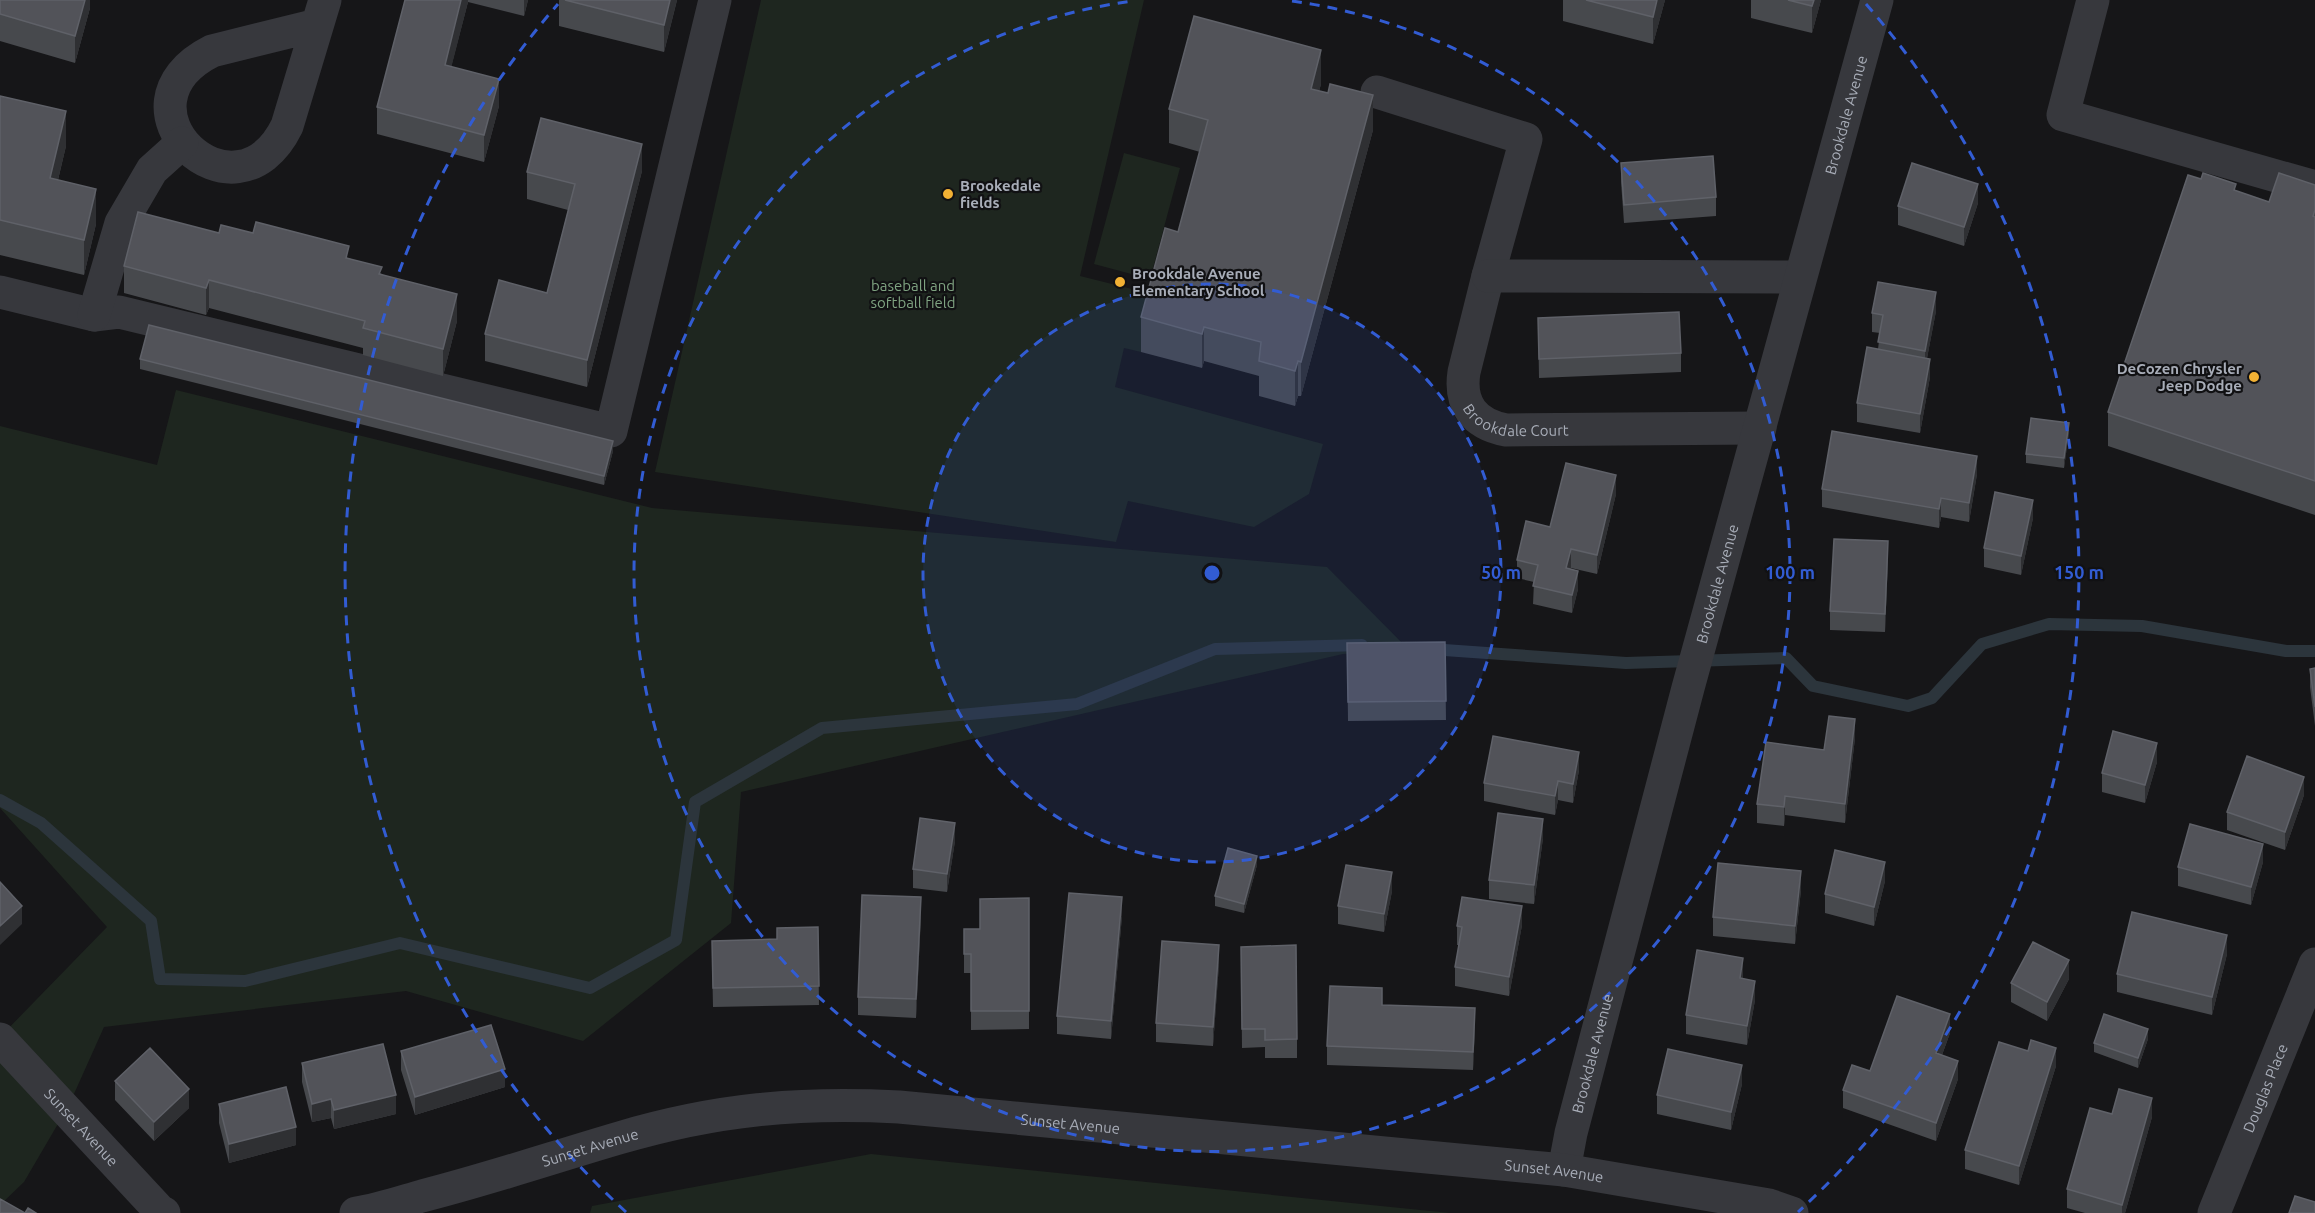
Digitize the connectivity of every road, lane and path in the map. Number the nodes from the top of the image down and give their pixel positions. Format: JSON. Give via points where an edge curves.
{"nodes":[{"id":1,"x":715,"y":0,"type":"edge"},
{"id":2,"x":1877,"y":0,"type":"edge"},
{"id":3,"x":2093,"y":0,"type":"edge"},
{"id":4,"x":321,"y":12,"type":"edge"},
{"id":5,"x":1377,"y":92,"type":"dead end"},
{"id":6,"x":182,"y":142,"type":"junction"},
{"id":7,"x":2315,"y":187,"type":"edge"},
{"id":8,"x":1488,"y":276,"type":"junction"},
{"id":9,"x":1799,"y":277,"type":"junction"},
{"id":10,"x":0,"y":292,"type":"edge"},
{"id":11,"x":94,"y":315,"type":"junction"},
{"id":12,"x":1760,"y":428,"type":"junction"},
{"id":13,"x":2315,"y":963,"type":"edge"},
{"id":14,"x":0,"y":1040,"type":"edge"},
{"id":15,"x":1564,"y":1170,"type":"junction"},
{"id":16,"x":164,"y":1213,"type":"edge"},
{"id":17,"x":356,"y":1213,"type":"edge"},
{"id":18,"x":1792,"y":1213,"type":"edge"},
{"id":19,"x":2214,"y":1213,"type":"edge"}],
"edges":[{"from":1,"to":11,"type":"street","via":[[611,431],[119,312]]},
{"from":2,"to":9,"type":"street","name":"Brookdale Avenue"},
{"from":3,"to":7,"type":"street","via":[[2063,115]]},
{"from":4,"to":6,"type":"street","via":[[212,51],[185,69],[176,82],[171,105],[174,129]]},
{"from":4,"to":6,"type":"street","via":[[286,126],[278,143],[265,156],[230,167],[212,164],[195,156]]},
{"from":5,"to":8,"type":"street","name":"Brookdale Court","via":[[1526,139]]},
{"from":6,"to":11,"type":"street","via":[[152,170],[121,223]]},
{"from":8,"to":9,"type":"street"},
{"from":8,"to":12,"type":"street","name":"Brookdale Court","via":[[1462,385],[1465,399],[1481,421],[1506,430]]},
{"from":9,"to":12,"type":"street","name":"Brookdale Avenue"},
{"from":10,"to":11,"type":"street"},
{"from":12,"to":15,"type":"street","name":"Brookdale Avenue","via":[[1688,688]]},
{"from":13,"to":19,"type":"street","name":"Douglas Place"},
{"from":14,"to":16,"type":"street","name":"Sunset Avenue"},
{"from":15,"to":17,"type":"street","name":"Sunset Avenue","via":[[899,1107],[799,1105],[684,1120]]},
{"from":15,"to":18,"type":"street","name":"Sunset Avenue","via":[[1769,1205]]}]}
